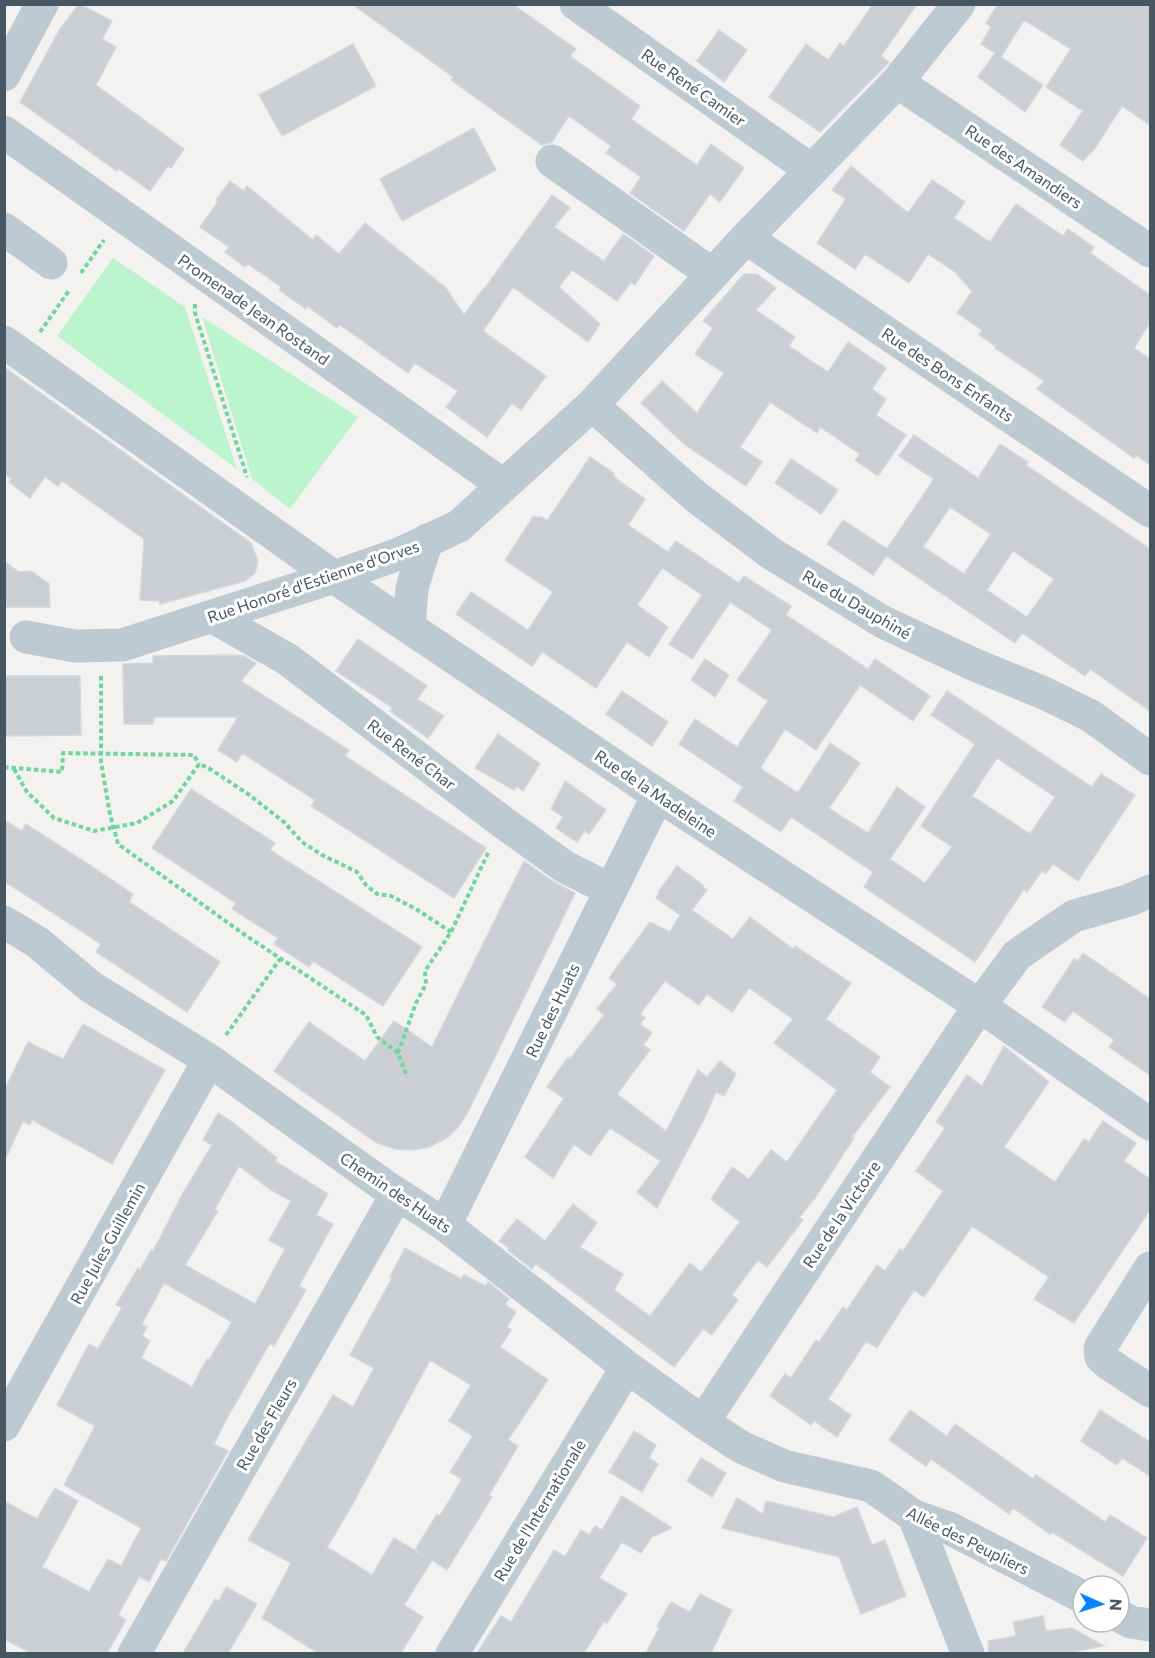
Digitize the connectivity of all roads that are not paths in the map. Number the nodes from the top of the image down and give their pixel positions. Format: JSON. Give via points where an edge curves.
{"nodes":[{"id":1,"x":42,"y":4,"type":"edge"},
{"id":2,"x":576,"y":4,"type":"edge"},
{"id":3,"x":959,"y":4,"type":"edge"},
{"id":4,"x":4,"y":75,"type":"edge"},
{"id":5,"x":897,"y":82,"type":"junction"},
{"id":6,"x":4,"y":132,"type":"edge"},
{"id":7,"x":552,"y":161,"type":"dead end"},
{"id":8,"x":811,"y":170,"type":"junction"},
{"id":9,"x":4,"y":229,"type":"edge"},
{"id":10,"x":746,"y":238,"type":"junction"},
{"id":11,"x":1150,"y":251,"type":"edge"},
{"id":12,"x":51,"y":263,"type":"dead end"},
{"id":13,"x":712,"y":274,"type":"junction"},
{"id":14,"x":4,"y":342,"type":"edge"},
{"id":15,"x":591,"y":405,"type":"junction"},
{"id":16,"x":503,"y":485,"type":"junction"},
{"id":17,"x":1150,"y":511,"type":"edge"},
{"id":18,"x":427,"y":540,"type":"junction"},
{"id":19,"x":334,"y":577,"type":"junction"},
{"id":20,"x":213,"y":617,"type":"junction"},
{"id":21,"x":176,"y":627,"type":"junction"},
{"id":22,"x":409,"y":627,"type":"junction"},
{"id":23,"x":15,"y":637,"type":"edge"},
{"id":24,"x":1150,"y":759,"type":"edge"},
{"id":25,"x":658,"y":795,"type":"junction"},
{"id":26,"x":611,"y":890,"type":"junction"},
{"id":27,"x":1150,"y":891,"type":"edge"},
{"id":28,"x":4,"y":922,"type":"edge"},
{"id":29,"x":980,"y":1005,"type":"junction"},
{"id":30,"x":209,"y":1060,"type":"junction"},
{"id":31,"x":1150,"y":1124,"type":"edge"},
{"id":32,"x":397,"y":1194,"type":"junction"},
{"id":33,"x":445,"y":1225,"type":"junction"},
{"id":34,"x":1150,"y":1268,"type":"edge"},
{"id":35,"x":627,"y":1367,"type":"junction"},
{"id":36,"x":1150,"y":1391,"type":"edge"},
{"id":37,"x":703,"y":1422,"type":"junction"},
{"id":38,"x":4,"y":1425,"type":"edge"},
{"id":39,"x":783,"y":1467,"type":"joint"},
{"id":40,"x":914,"y":1516,"type":"junction"},
{"id":41,"x":1071,"y":1591,"type":"edge"},
{"id":42,"x":1131,"y":1622,"type":"edge"},
{"id":43,"x":1150,"y":1625,"type":"edge"},
{"id":44,"x":134,"y":1653,"type":"edge"},
{"id":45,"x":452,"y":1653,"type":"edge"},
{"id":46,"x":968,"y":1653,"type":"edge"}],
"edges":[{"from":1,"to":4,"type":"street"},
{"from":2,"to":8,"type":"street","name":"Rue René Camier"},
{"from":3,"to":5,"type":"street","name":"Rue Honoré d'Estienne d'Orves"},
{"from":5,"to":8,"type":"street","name":"Rue Honoré d'Estienne d'Orves"},
{"from":5,"to":11,"type":"street","name":"Rue des Amandiers"},
{"from":6,"to":16,"type":"street","name":"Promenade Jean Rostand"},
{"from":7,"to":13,"type":"street"},
{"from":8,"to":10,"type":"street","name":"Rue Honoré d'Estienne d'Orves"},
{"from":9,"to":12,"type":"street"},
{"from":10,"to":13,"type":"street","name":"Rue Honoré d'Estienne d'Orves"},
{"from":10,"to":17,"type":"street","name":"Rue des Bons Enfants"},
{"from":13,"to":15,"type":"street","name":"Rue Honoré d'Estienne d'Orves"},
{"from":14,"to":19,"type":"street"},
{"from":15,"to":16,"type":"street","name":"Rue Honoré d'Estienne d'Orves"},
{"from":15,"to":24,"type":"street","name":"Rue du Dauphiné","via":[[695,496],[772,554],[883,622],[1091,716]]},
{"from":16,"to":18,"type":"street","name":"Rue Honoré d'Estienne d'Orves","via":[[459,526]]},
{"from":18,"to":19,"type":"street","name":"Rue Honoré d'Estienne d'Orves"},
{"from":18,"to":22,"type":"street","via":[[412,588]]},
{"from":19,"to":20,"type":"street","name":"Rue Honoré d'Estienne d'Orves"},
{"from":19,"to":22,"type":"street","name":"Rue de la Madeleine"},
{"from":20,"to":21,"type":"street","name":"Rue Honoré d'Estienne d'Orves"},
{"from":20,"to":26,"type":"street","name":"Rue René Char","via":[[287,659],[565,867]]},
{"from":21,"to":23,"type":"street","name":"Rue Honoré d'Estienne d'Orves","via":[[101,628]]},
{"from":21,"to":23,"type":"street","name":"Rue Honoré d'Estienne d'Orves","via":[[122,645],[75,646]]},
{"from":22,"to":25,"type":"street","name":"Rue de la Madeleine"},
{"from":25,"to":26,"type":"street","name":"Rue des Huats"},
{"from":25,"to":29,"type":"street","name":"Rue de la Madeleine"},
{"from":26,"to":33,"type":"street","name":"Rue des Huats"},
{"from":27,"to":29,"type":"street","name":"Rue de la Victoire","via":[[1074,916],[1017,955]]},
{"from":28,"to":30,"type":"street","name":"Chemin des Huats","via":[[37,942],[91,987]]},
{"from":29,"to":31,"type":"street","name":"Rue de la Madeleine"},
{"from":29,"to":37,"type":"street","name":"Rue de la Victoire"},
{"from":30,"to":32,"type":"street","name":"Chemin des Huats"},
{"from":30,"to":38,"type":"street","name":"Rue Jules Guillemin"},
{"from":32,"to":33,"type":"street","name":"Chemin des Huats"},
{"from":32,"to":44,"type":"street","name":"Rue des Fleurs"},
{"from":33,"to":35,"type":"street","name":"Chemin des Huats"},
{"from":34,"to":36,"type":"street","via":[[1100,1348],[1101,1357],[1109,1364]]},
{"from":35,"to":37,"type":"street","name":"Chemin des Huats"},
{"from":35,"to":45,"type":"street","name":"Rue de l'Internationale"},
{"from":37,"to":39,"type":"street","name":"Chemin des Huats","via":[[741,1447]]},
{"from":39,"to":40,"type":"street","name":"Allée des Peupliers","via":[[871,1486]]},
{"from":40,"to":41,"type":"street","name":"Allée des Peupliers","via":[[949,1528]]},
{"from":40,"to":46,"type":"street"},
{"from":42,"to":43,"type":"street"}]}
